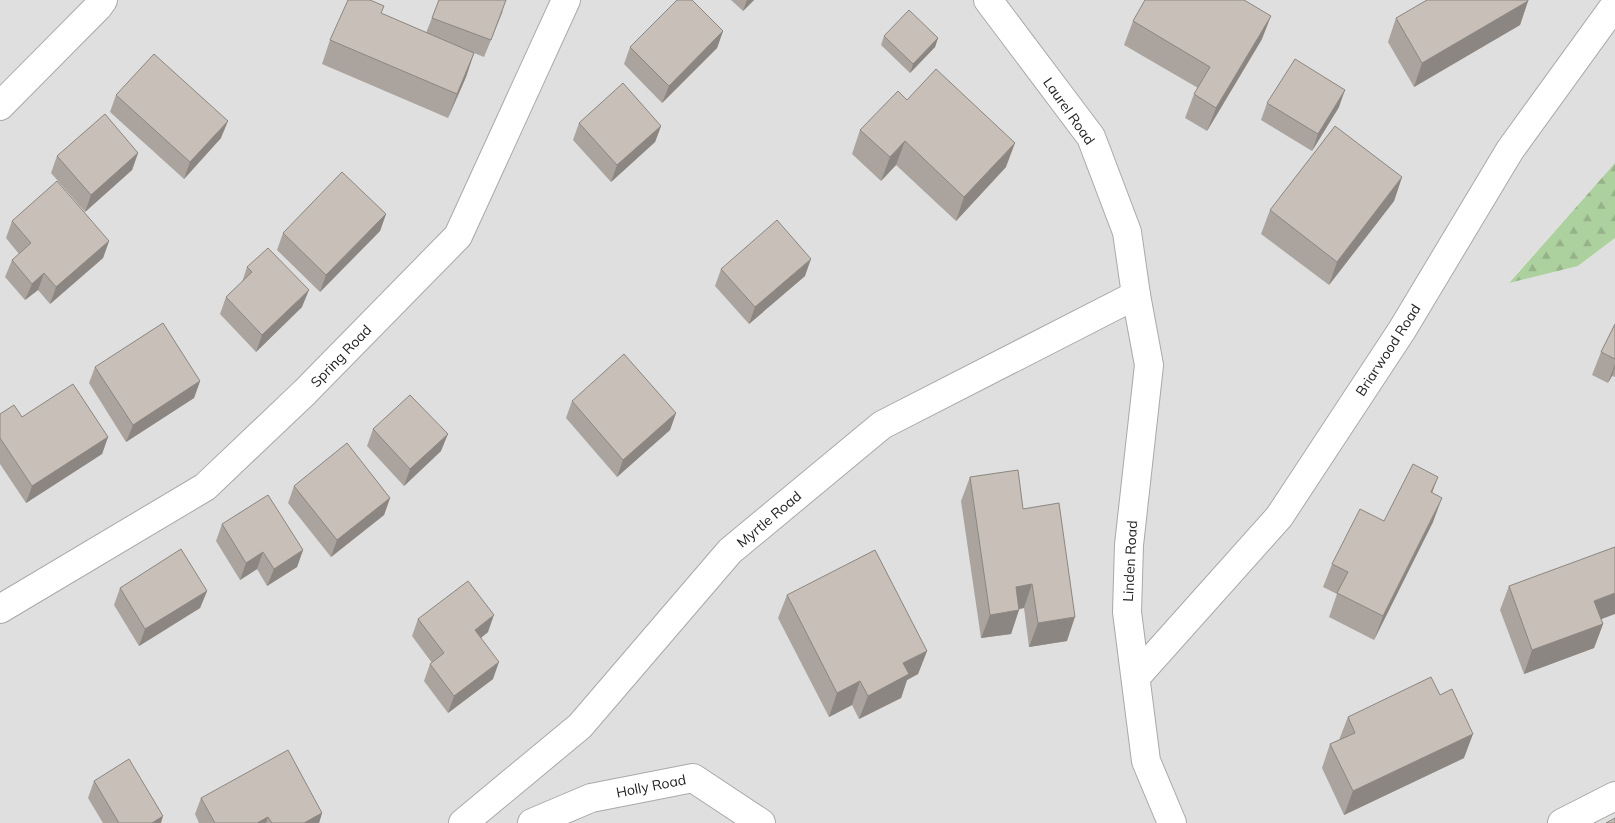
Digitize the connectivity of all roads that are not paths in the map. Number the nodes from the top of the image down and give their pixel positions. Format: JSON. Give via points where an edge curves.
{"nodes":[{"id":1,"x":103,"y":0,"type":"edge"},
{"id":2,"x":566,"y":0,"type":"edge"},
{"id":3,"x":988,"y":0,"type":"edge"},
{"id":4,"x":1615,"y":5,"type":"edge"},
{"id":5,"x":0,"y":106,"type":"edge"},
{"id":6,"x":1136,"y":295,"type":"junction"},
{"id":7,"x":0,"y":608,"type":"edge"},
{"id":8,"x":1136,"y":677,"type":"junction"},
{"id":9,"x":1615,"y":796,"type":"edge"},
{"id":10,"x":463,"y":823,"type":"edge"},
{"id":11,"x":532,"y":823,"type":"edge"},
{"id":12,"x":760,"y":823,"type":"edge"},
{"id":13,"x":1172,"y":823,"type":"edge"},
{"id":14,"x":1562,"y":823,"type":"edge"}],
"edges":[{"from":1,"to":5,"type":"street"},
{"from":2,"to":7,"type":"street","name":"Spring Road","via":[[458,236],[305,392],[205,487]]},
{"from":3,"to":6,"type":"street","name":"Laurel Road","via":[[1091,138],[1127,232]]},
{"from":4,"to":8,"type":"street","name":"Briarwood Road","via":[[1510,150],[1402,330],[1279,516]]},
{"from":6,"to":8,"type":"street","name":"Linden Road","via":[[1149,365],[1129,545],[1127,612]]},
{"from":6,"to":10,"type":"street","name":"Myrtle Road","via":[[882,425],[730,551],[580,726]]},
{"from":8,"to":13,"type":"street","name":"Linden Road","via":[[1146,761]]},
{"from":9,"to":14,"type":"street"},
{"from":11,"to":12,"type":"street","name":"Holly Road","via":[[591,798],[693,778]]}]}
